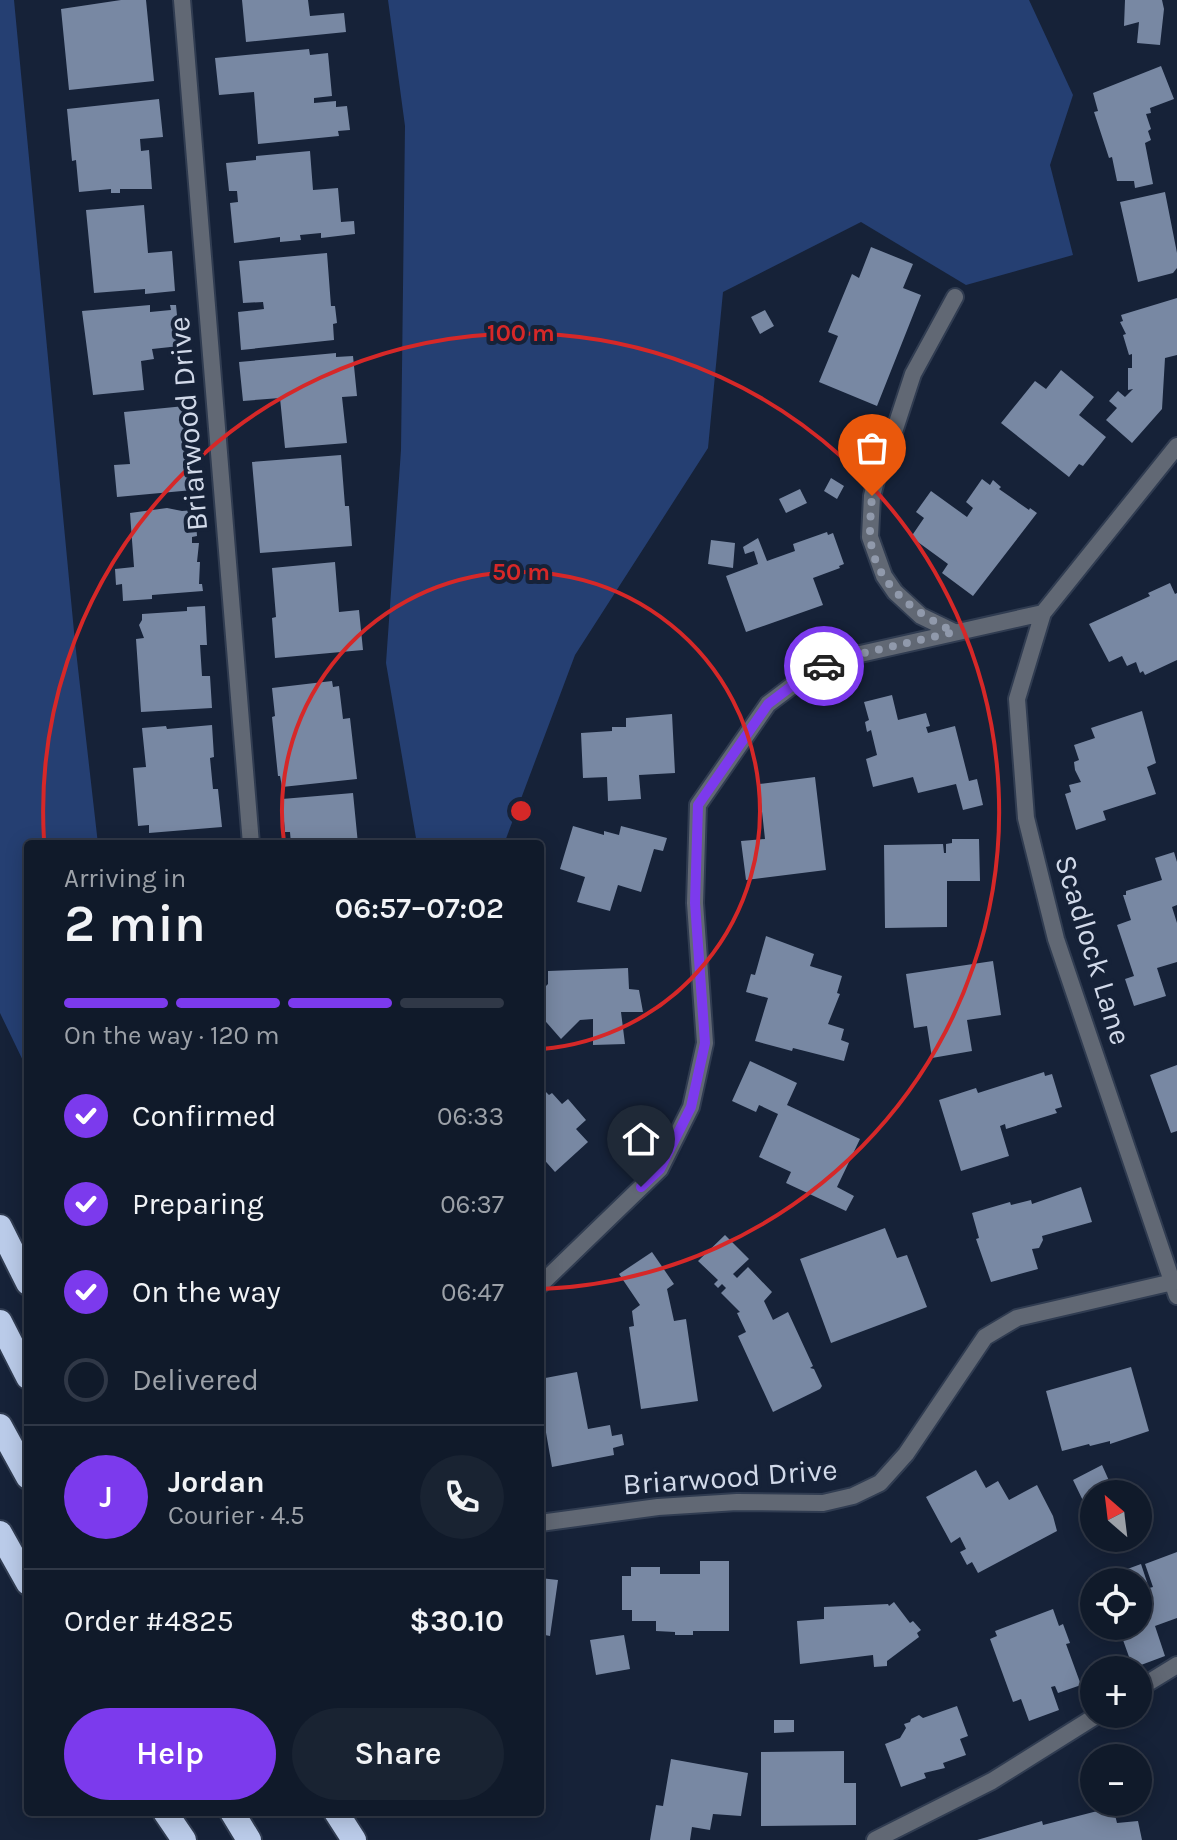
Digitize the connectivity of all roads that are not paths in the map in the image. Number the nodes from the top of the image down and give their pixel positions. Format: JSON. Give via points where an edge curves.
{"nodes":[{"id":1,"x":182,"y":0,"type":"edge"},
{"id":2,"x":955,"y":297,"type":"dead end"},
{"id":3,"x":1177,"y":446,"type":"edge"},
{"id":4,"x":1043,"y":613,"type":"junction"},
{"id":5,"x":954,"y":632,"type":"junction"},
{"id":6,"x":251,"y":840,"type":"edge"},
{"id":7,"x":0,"y":1227,"type":"edge"},
{"id":8,"x":24,"y":1275,"type":"edge"},
{"id":9,"x":544,"y":1281,"type":"edge"},
{"id":10,"x":1175,"y":1289,"type":"edge"},
{"id":11,"x":0,"y":1322,"type":"edge"},
{"id":12,"x":24,"y":1369,"type":"edge"},
{"id":13,"x":0,"y":1426,"type":"edge"},
{"id":14,"x":24,"y":1470,"type":"edge"},
{"id":15,"x":544,"y":1522,"type":"edge"},
{"id":16,"x":0,"y":1533,"type":"edge"},
{"id":17,"x":24,"y":1576,"type":"edge"},
{"id":18,"x":1177,"y":1665,"type":"edge"},
{"id":19,"x":1152,"y":1680,"type":"edge"},
{"id":20,"x":1080,"y":1726,"type":"edge"},
{"id":21,"x":168,"y":1816,"type":"edge"},
{"id":22,"x":234,"y":1816,"type":"edge"},
{"id":23,"x":339,"y":1816,"type":"edge"},
{"id":24,"x":184,"y":1840,"type":"edge"},
{"id":25,"x":249,"y":1840,"type":"edge"},
{"id":26,"x":354,"y":1840,"type":"edge"},
{"id":27,"x":875,"y":1840,"type":"edge"}],
"edges":[{"from":1,"to":6,"type":"street","name":"Briarwood Drive"},
{"from":2,"to":5,"type":"street","via":[[913,374],[880,465],[870,537],[895,592],[921,616]]},
{"from":3,"to":4,"type":"street"},
{"from":4,"to":5,"type":"street"},
{"from":4,"to":10,"type":"street","name":"Scadlock Lane","via":[[1017,699],[1026,818],[1056,939]]},
{"from":5,"to":9,"type":"street","via":[[838,659],[805,676],[768,704],[698,805],[695,903],[705,1043],[691,1107],[660,1169]]},
{"from":7,"to":8,"type":"highway"},
{"from":10,"to":15,"type":"street","name":"Briarwood Drive","via":[[1017,1318],[985,1337],[906,1454],[880,1483],[853,1496],[823,1503],[658,1507]]},
{"from":11,"to":12,"type":"highway"},
{"from":13,"to":14,"type":"highway"},
{"from":16,"to":17,"type":"highway"},
{"from":18,"to":19,"type":"street"},
{"from":20,"to":27,"type":"street","via":[[992,1781]]},
{"from":21,"to":24,"type":"highway"},
{"from":22,"to":25,"type":"highway"},
{"from":23,"to":26,"type":"highway"}]}
